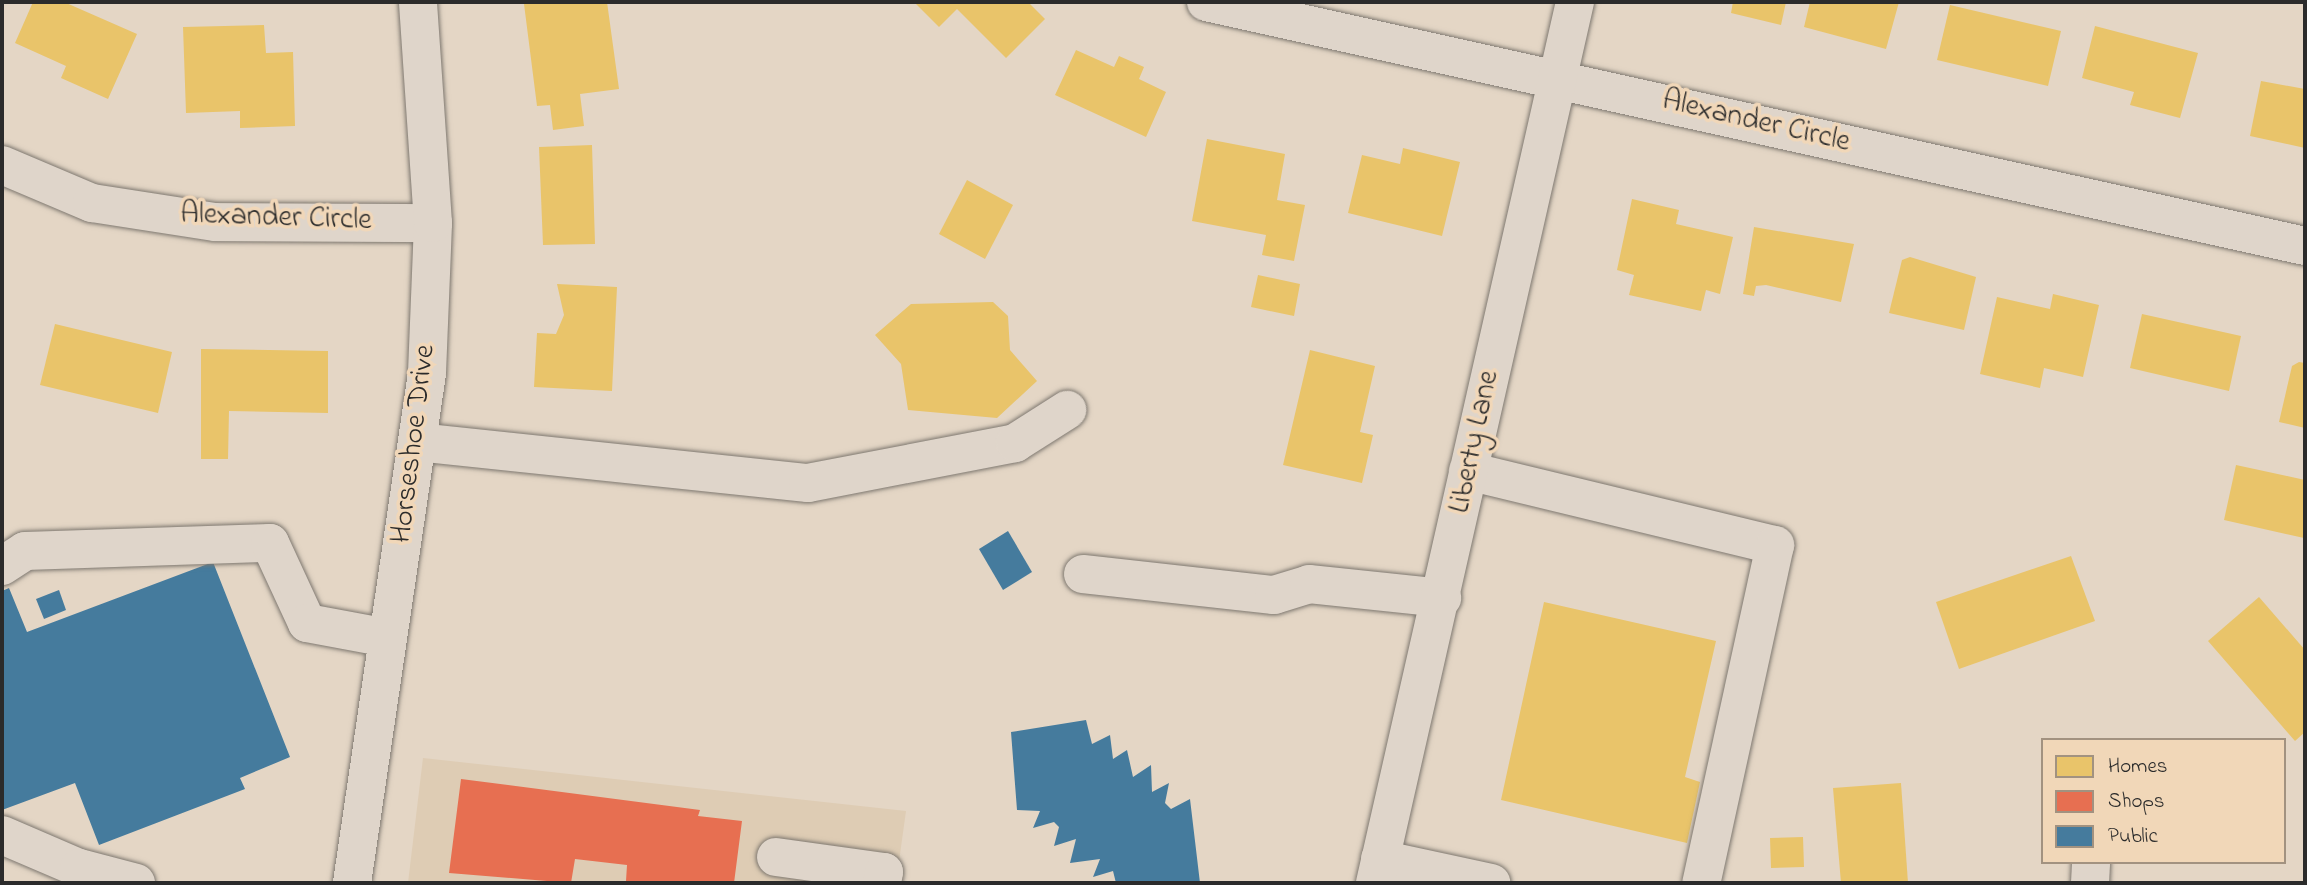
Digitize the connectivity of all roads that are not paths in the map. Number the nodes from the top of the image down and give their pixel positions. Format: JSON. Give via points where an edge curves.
{"nodes":[{"id":1,"x":418,"y":2,"type":"edge"},
{"id":2,"x":1206,"y":2,"type":"edge"},
{"id":3,"x":1575,"y":2,"type":"edge"},
{"id":4,"x":1557,"y":77,"type":"junction"},
{"id":5,"x":2,"y":165,"type":"edge"},
{"id":6,"x":433,"y":223,"type":"junction"},
{"id":7,"x":2305,"y":246,"type":"edge"},
{"id":8,"x":1067,"y":410,"type":"dead end"},
{"id":9,"x":417,"y":442,"type":"junction"},
{"id":10,"x":1468,"y":471,"type":"junction"},
{"id":11,"x":2,"y":566,"type":"edge"},
{"id":12,"x":1083,"y":574,"type":"dead end"},
{"id":13,"x":1442,"y":598,"type":"junction"},
{"id":14,"x":388,"y":638,"type":"junction"},
{"id":15,"x":2,"y":835,"type":"edge"},
{"id":16,"x":776,"y":857,"type":"dead end"},
{"id":17,"x":2091,"y":864,"type":"edge"},
{"id":18,"x":1378,"y":871,"type":"edge"},
{"id":19,"x":136,"y":883,"type":"edge"},
{"id":20,"x":352,"y":883,"type":"edge"},
{"id":21,"x":882,"y":883,"type":"edge"},
{"id":22,"x":1491,"y":883,"type":"edge"},
{"id":23,"x":1701,"y":883,"type":"edge"},
{"id":24,"x":2090,"y":883,"type":"edge"}],
"edges":[{"from":1,"to":6,"type":"street","name":"Horseshoe Drive"},
{"from":2,"to":4,"type":"street","name":"Alexander Circle"},
{"from":3,"to":4,"type":"street","name":"Liberty Lane"},
{"from":4,"to":7,"type":"street","name":"Alexander Circle"},
{"from":4,"to":10,"type":"street","name":"Liberty Lane"},
{"from":5,"to":6,"type":"street","name":"Alexander Circle","via":[[92,203],[215,222]]},
{"from":6,"to":9,"type":"street","name":"Horseshoe Drive"},
{"from":8,"to":9,"type":"street","via":[[1015,443],[808,483]]},
{"from":9,"to":14,"type":"street","name":"Horseshoe Drive"},
{"from":10,"to":13,"type":"street","name":"Liberty Lane"},
{"from":10,"to":23,"type":"street","via":[[1775,545]]},
{"from":11,"to":14,"type":"street","via":[[25,551],[270,542],[307,624]]},
{"from":12,"to":13,"type":"street","via":[[1274,595],[1309,584]]},
{"from":13,"to":18,"type":"street","name":"Liberty Lane"},
{"from":14,"to":20,"type":"street","name":"Horseshoe Drive"},
{"from":15,"to":19,"type":"street","via":[[79,868]]},
{"from":16,"to":21,"type":"street","via":[[884,872]]},
{"from":17,"to":24,"type":"street"},
{"from":18,"to":22,"type":"street"}]}
